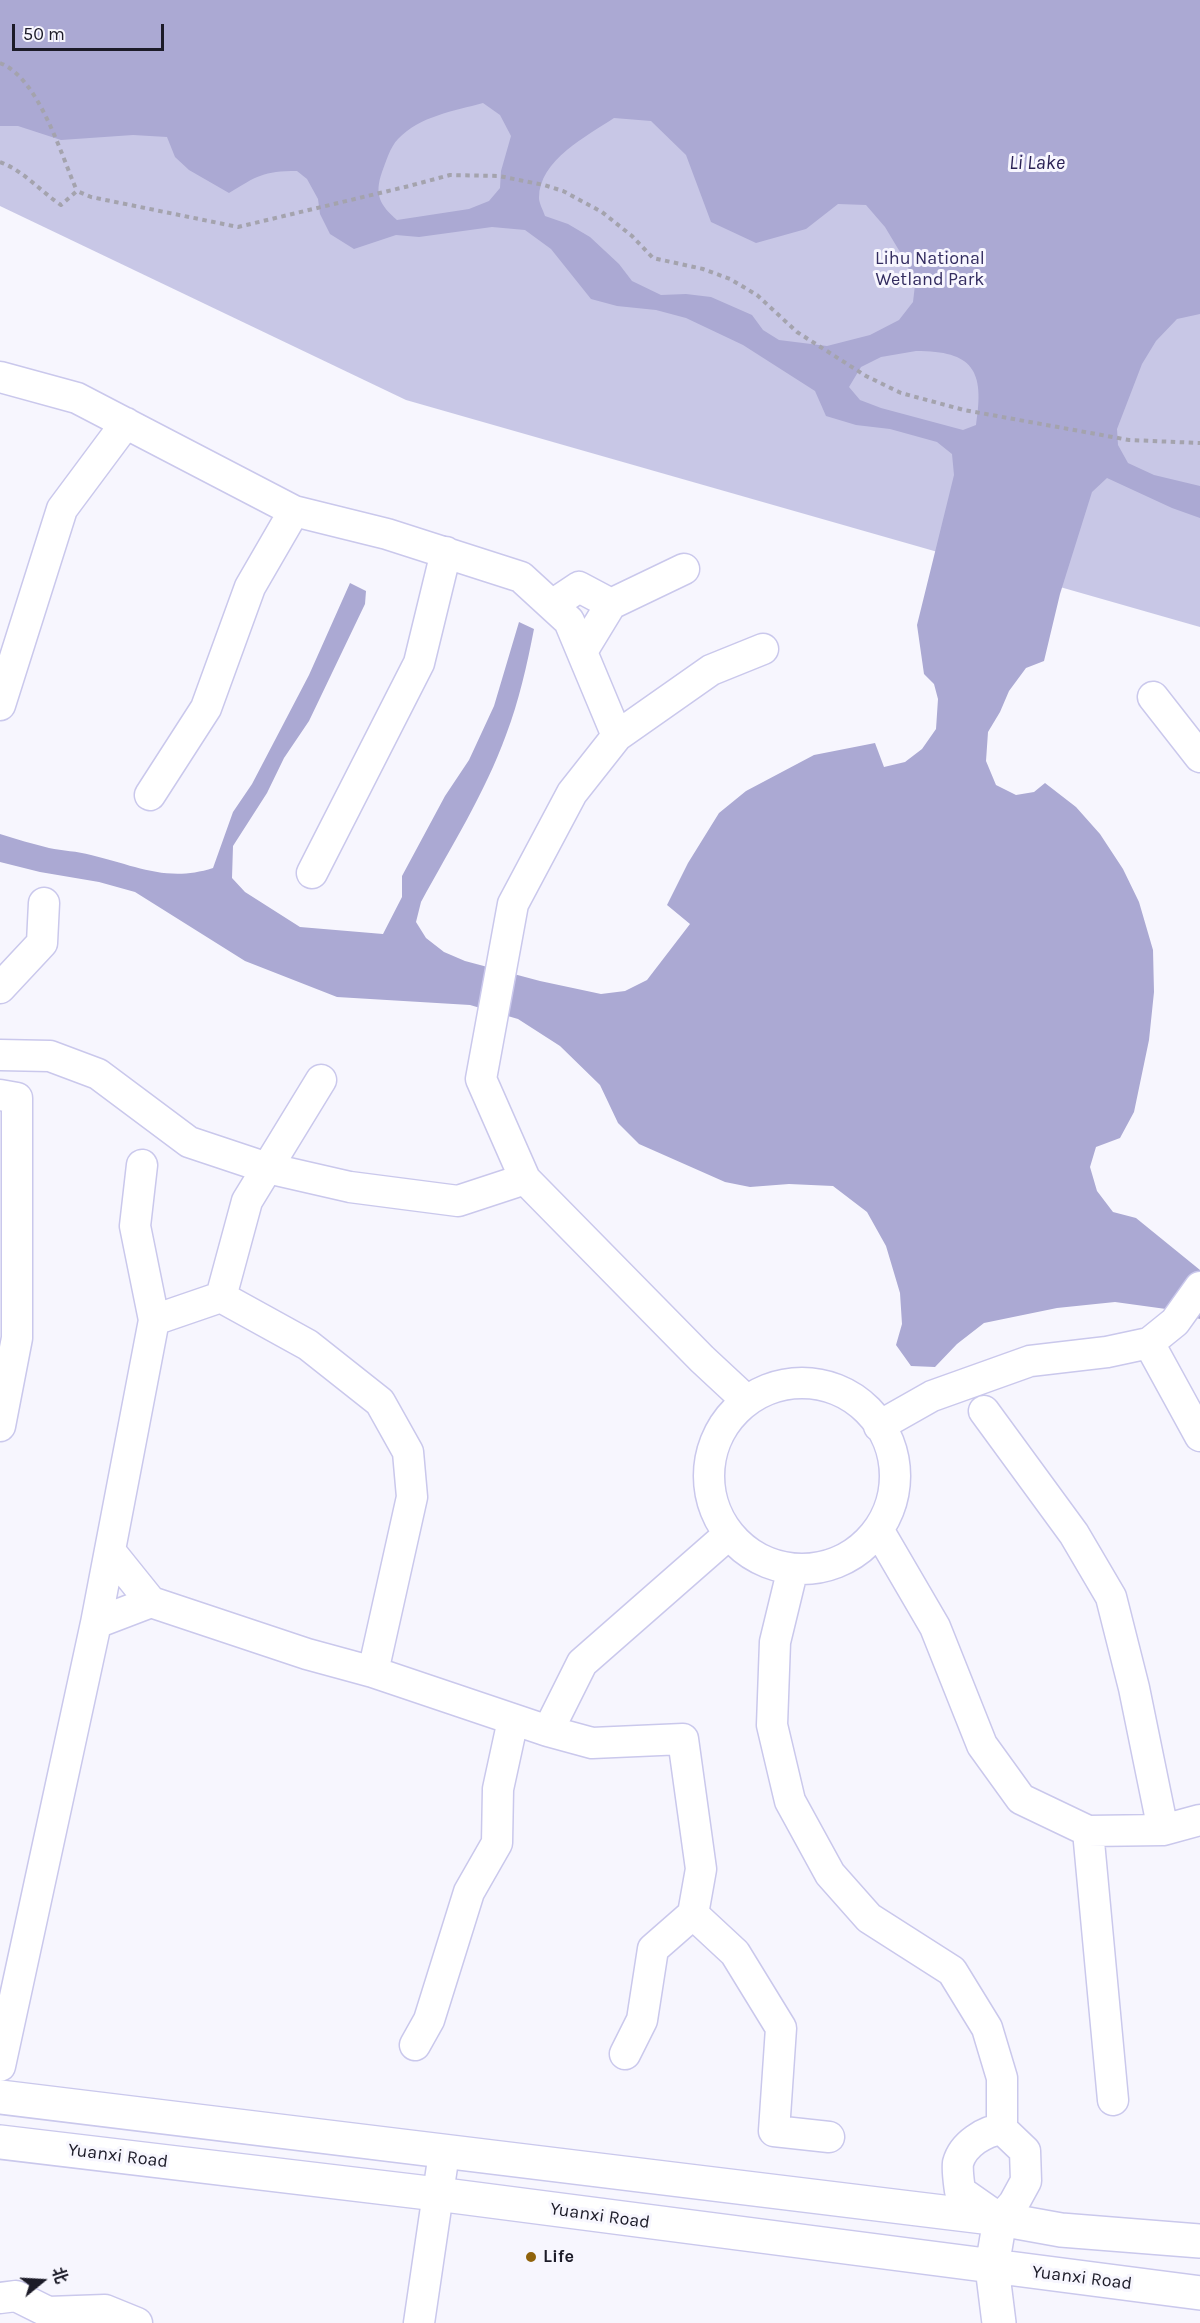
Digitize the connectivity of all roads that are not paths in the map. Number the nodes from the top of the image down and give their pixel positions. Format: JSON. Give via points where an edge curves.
{"nodes":[{"id":1,"x":0,"y":377,"type":"edge"},
{"id":2,"x":126,"y":423,"type":"junction"},
{"id":3,"x":294,"y":511,"type":"junction"},
{"id":4,"x":446,"y":552,"type":"junction"},
{"id":5,"x":684,"y":569,"type":"dead end"},
{"id":6,"x":611,"y":604,"type":"junction"},
{"id":7,"x":552,"y":605,"type":"junction"},
{"id":8,"x":763,"y":649,"type":"dead end"},
{"id":9,"x":583,"y":650,"type":"junction"},
{"id":10,"x":1153,"y":697,"type":"dead end"},
{"id":11,"x":0,"y":705,"type":"edge"},
{"id":12,"x":617,"y":736,"type":"junction"},
{"id":13,"x":1200,"y":757,"type":"edge"},
{"id":14,"x":150,"y":795,"type":"dead end"},
{"id":15,"x":312,"y":873,"type":"dead end"},
{"id":16,"x":44,"y":903,"type":"dead end"},
{"id":17,"x":0,"y":988,"type":"edge"},
{"id":18,"x":0,"y":1055,"type":"edge"},
{"id":19,"x":321,"y":1080,"type":"dead end"},
{"id":20,"x":0,"y":1095,"type":"edge"},
{"id":21,"x":142,"y":1165,"type":"dead end"},
{"id":22,"x":267,"y":1168,"type":"junction"},
{"id":23,"x":525,"y":1179,"type":"junction"},
{"id":24,"x":1200,"y":1287,"type":"edge"},
{"id":25,"x":221,"y":1297,"type":"junction"},
{"id":26,"x":154,"y":1320,"type":"junction"},
{"id":27,"x":1149,"y":1343,"type":"junction"},
{"id":28,"x":746,"y":1400,"type":"junction"},
{"id":29,"x":984,"y":1411,"type":"dead end"},
{"id":30,"x":0,"y":1426,"type":"edge"},
{"id":31,"x":879,"y":1426,"type":"junction"},
{"id":32,"x":1200,"y":1436,"type":"edge"},
{"id":33,"x":879,"y":1531,"type":"junction"},
{"id":34,"x":728,"y":1535,"type":"junction"},
{"id":35,"x":110,"y":1551,"type":"junction"},
{"id":36,"x":792,"y":1572,"type":"junction"},
{"id":37,"x":151,"y":1602,"type":"junction"},
{"id":38,"x":96,"y":1623,"type":"junction"},
{"id":39,"x":373,"y":1672,"type":"junction"},
{"id":40,"x":513,"y":1720,"type":"junction"},
{"id":41,"x":548,"y":1731,"type":"junction"},
{"id":42,"x":1200,"y":1820,"type":"edge"},
{"id":43,"x":1163,"y":1830,"type":"junction"},
{"id":44,"x":1088,"y":1831,"type":"junction"},
{"id":45,"x":693,"y":1914,"type":"junction"},
{"id":46,"x":415,"y":2045,"type":"dead end"},
{"id":47,"x":625,"y":2054,"type":"dead end"},
{"id":48,"x":0,"y":2066,"type":"edge"},
{"id":49,"x":0,"y":2097,"type":"edge"},
{"id":50,"x":1113,"y":2100,"type":"dead end"},
{"id":51,"x":1002,"y":2129,"type":"junction"},
{"id":52,"x":829,"y":2137,"type":"dead end"},
{"id":53,"x":0,"y":2142,"type":"edge"},
{"id":54,"x":444,"y":2153,"type":"junction"},
{"id":55,"x":437,"y":2194,"type":"junction"},
{"id":56,"x":1005,"y":2221,"type":"junction"},
{"id":57,"x":1200,"y":2241,"type":"edge"},
{"id":58,"x":998,"y":2267,"type":"junction"},
{"id":59,"x":1200,"y":2293,"type":"edge"},
{"id":60,"x":0,"y":2298,"type":"edge"},
{"id":61,"x":137,"y":2323,"type":"edge"},
{"id":62,"x":419,"y":2323,"type":"edge"},
{"id":63,"x":999,"y":2323,"type":"edge"},
{"id":64,"x":1009,"y":2323,"type":"edge"}],
"edges":[{"from":1,"to":2,"type":"street","via":[[77,398]]},
{"from":2,"to":3,"type":"street"},
{"from":2,"to":11,"type":"street","via":[[62,509]]},
{"from":3,"to":4,"type":"street"},
{"from":3,"to":14,"type":"street","via":[[250,587],[206,708]]},
{"from":4,"to":7,"type":"street","via":[[521,577]]},
{"from":4,"to":15,"type":"street","via":[[419,663]]},
{"from":5,"to":6,"type":"street"},
{"from":6,"to":7,"type":"street","via":[[579,587]]},
{"from":6,"to":9,"type":"street"},
{"from":7,"to":9,"type":"street","via":[[569,621]]},
{"from":8,"to":12,"type":"street","via":[[711,670]]},
{"from":9,"to":12,"type":"street"},
{"from":10,"to":13,"type":"street"},
{"from":12,"to":23,"type":"street","via":[[572,793],[513,904],[481,1079]]},
{"from":16,"to":17,"type":"street","via":[[42,943]]},
{"from":18,"to":22,"type":"street","via":[[50,1056],[98,1074],[189,1142]]},
{"from":19,"to":22,"type":"street"},
{"from":20,"to":30,"type":"street","via":[[17,1098],[17,1338]]},
{"from":21,"to":26,"type":"street","via":[[135,1226]]},
{"from":22,"to":23,"type":"street","via":[[350,1187],[458,1201]]},
{"from":22,"to":25,"type":"street","via":[[247,1201]]},
{"from":23,"to":28,"type":"street"},
{"from":24,"to":27,"type":"street","via":[[1176,1322]]},
{"from":25,"to":26,"type":"street"},
{"from":25,"to":39,"type":"street","via":[[308,1345],[380,1402],[408,1452],[412,1497]]},
{"from":26,"to":35,"type":"street"},
{"from":27,"to":31,"type":"street","via":[[1030,1361],[932,1396]]},
{"from":27,"to":32,"type":"street"},
{"from":28,"to":31,"type":"street","via":[[786,1382],[830,1385],[868,1408]]},
{"from":28,"to":34,"type":"street","via":[[720,1428],[708,1464],[711,1502]]},
{"from":29,"to":43,"type":"street","via":[[1074,1534],[1111,1597]]},
{"from":31,"to":33,"type":"street","via":[[891,1446],[896,1490]]},
{"from":33,"to":36,"type":"street","via":[[846,1560]]},
{"from":33,"to":44,"type":"street","via":[[935,1627],[982,1745],[1021,1799]]},
{"from":34,"to":36,"type":"street","via":[[762,1562]]},
{"from":34,"to":41,"type":"street","via":[[582,1663]]},
{"from":35,"to":37,"type":"street"},
{"from":35,"to":38,"type":"street"},
{"from":36,"to":51,"type":"street","via":[[775,1642],[772,1725],[790,1801],[830,1874],[869,1918],[952,1971],[987,2028],[1002,2078]]},
{"from":37,"to":38,"type":"street"},
{"from":37,"to":39,"type":"street"},
{"from":38,"to":48,"type":"street"},
{"from":39,"to":40,"type":"street"},
{"from":40,"to":41,"type":"street"},
{"from":40,"to":46,"type":"street","via":[[498,1789],[497,1843],[469,1892],[429,2020]]},
{"from":41,"to":45,"type":"street","via":[[592,1743],[683,1739],[701,1869]]},
{"from":42,"to":43,"type":"street"},
{"from":43,"to":44,"type":"street"},
{"from":44,"to":50,"type":"street"},
{"from":45,"to":47,"type":"street","via":[[653,1949],[642,2020]]},
{"from":45,"to":52,"type":"street","via":[[735,1953],[781,2028],[774,2131]]},
{"from":49,"to":54,"type":"main road"},
{"from":51,"to":56,"type":"street","via":[[1025,2151],[1026,2181]]},
{"from":51,"to":56,"type":"street","via":[[989,2131],[969,2146],[958,2162],[960,2192]]},
{"from":53,"to":55,"type":"main road","name":"Yuanxi Road"},
{"from":54,"to":55,"type":"street"},
{"from":54,"to":56,"type":"main road"},
{"from":55,"to":58,"type":"main road","name":"Yuanxi Road"},
{"from":55,"to":62,"type":"street"},
{"from":56,"to":57,"type":"main road","via":[[1061,2230]]},
{"from":56,"to":58,"type":"main road"},
{"from":58,"to":59,"type":"main road","name":"Yuanxi Road"},
{"from":58,"to":63,"type":"main road"},
{"from":58,"to":64,"type":"main road"},
{"from":60,"to":61,"type":"street","via":[[16,2296],[48,2312],[105,2310]]}]}
